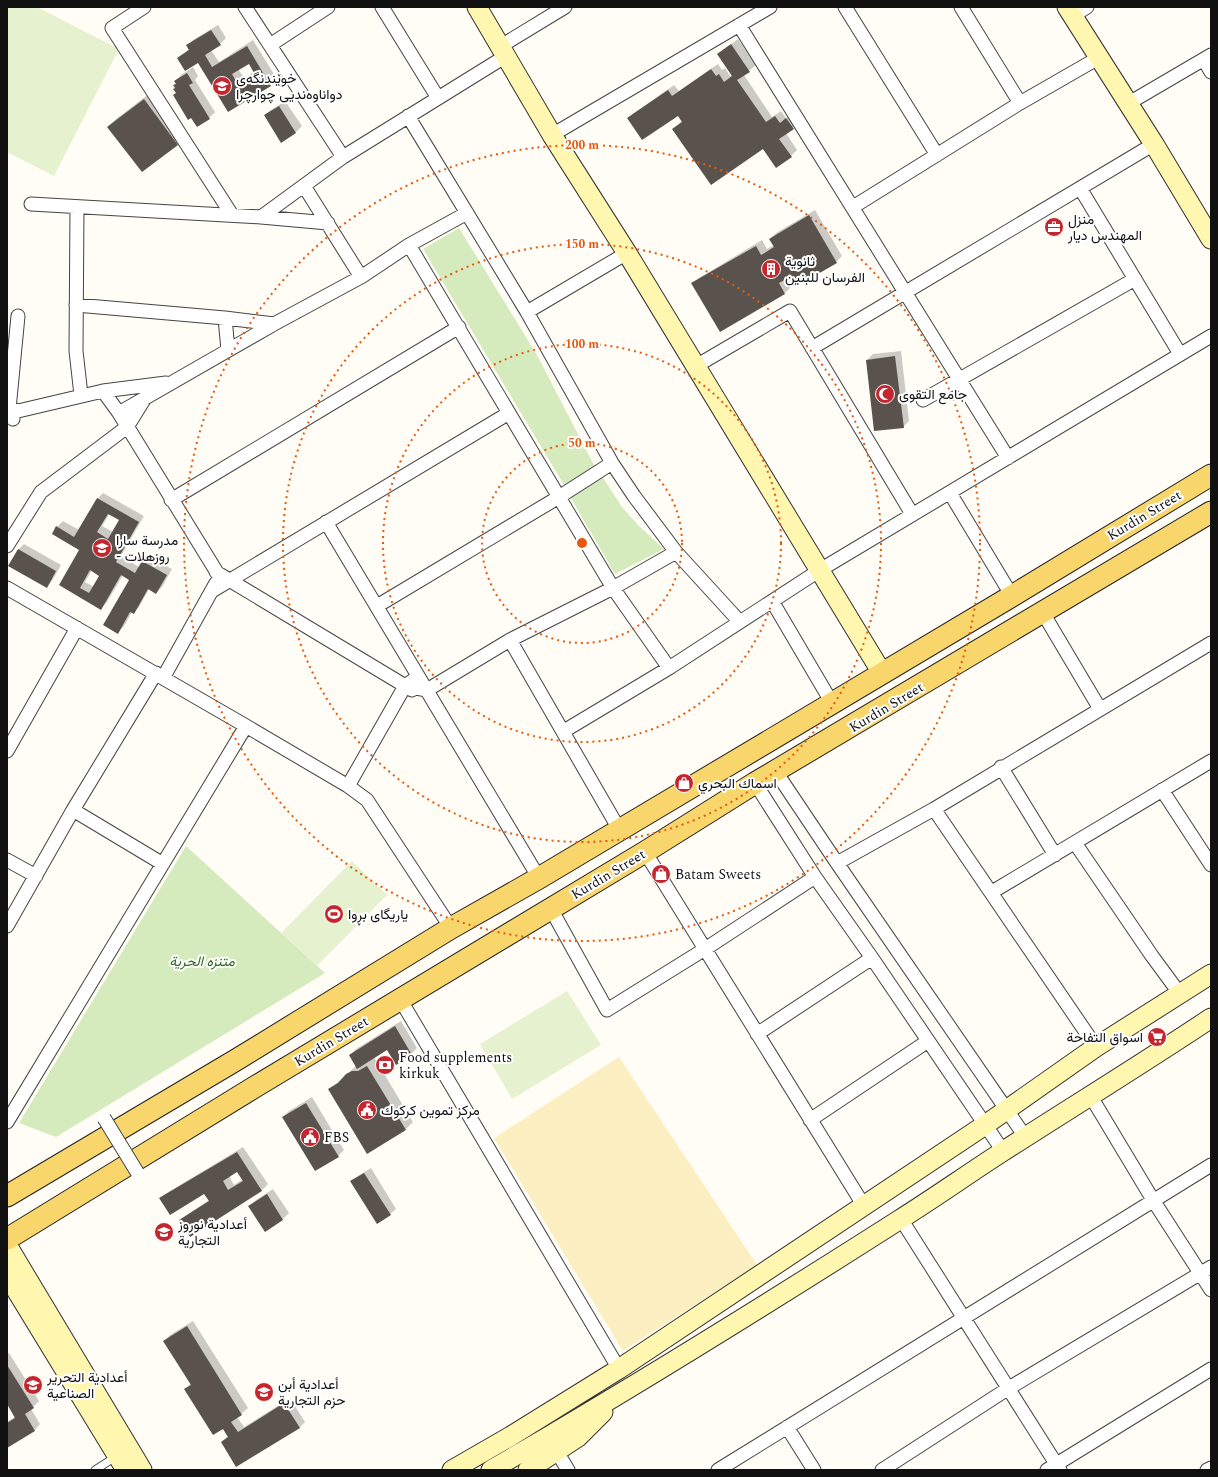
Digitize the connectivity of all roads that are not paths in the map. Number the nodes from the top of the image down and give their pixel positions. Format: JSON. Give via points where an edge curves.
{"nodes":[{"id":1,"x":245,"y":7,"type":"edge"},
{"id":2,"x":328,"y":7,"type":"edge"},
{"id":3,"x":382,"y":7,"type":"edge"},
{"id":4,"x":477,"y":7,"type":"edge"},
{"id":5,"x":565,"y":7,"type":"edge"},
{"id":6,"x":770,"y":7,"type":"edge"},
{"id":7,"x":845,"y":7,"type":"edge"},
{"id":8,"x":961,"y":7,"type":"edge"},
{"id":9,"x":141,"y":8,"type":"edge"},
{"id":10,"x":1076,"y":10,"type":"edge"},
{"id":11,"x":739,"y":25,"type":"junction"},
{"id":12,"x":270,"y":45,"type":"junction"},
{"id":13,"x":503,"y":51,"type":"junction"},
{"id":14,"x":1100,"y":57,"type":"junction"},
{"id":15,"x":1207,"y":58,"type":"edge"},
{"id":16,"x":1211,"y":72,"type":"edge"},
{"id":17,"x":438,"y":98,"type":"junction"},
{"id":18,"x":1020,"y":103,"type":"junction"},
{"id":19,"x":1129,"y":103,"type":"junction"},
{"id":20,"x":408,"y":116,"type":"junction"},
{"id":21,"x":552,"y":135,"type":"junction"},
{"id":22,"x":1154,"y":144,"type":"junction"},
{"id":23,"x":937,"y":155,"type":"junction"},
{"id":24,"x":343,"y":157,"type":"junction"},
{"id":25,"x":304,"y":186,"type":"junction"},
{"id":26,"x":1080,"y":188,"type":"junction"},
{"id":27,"x":31,"y":204,"type":"dead end"},
{"id":28,"x":77,"y":207,"type":"junction"},
{"id":29,"x":853,"y":207,"type":"junction"},
{"id":30,"x":467,"y":213,"type":"junction"},
{"id":31,"x":232,"y":215,"type":"junction"},
{"id":32,"x":261,"y":217,"type":"junction"},
{"id":33,"x":328,"y":223,"type":"junction"},
{"id":34,"x":1211,"y":239,"type":"edge"},
{"id":35,"x":410,"y":246,"type":"junction"},
{"id":36,"x":627,"y":254,"type":"junction"},
{"id":37,"x":361,"y":277,"type":"junction"},
{"id":38,"x":1135,"y":279,"type":"junction"},
{"id":39,"x":905,"y":292,"type":"junction"},
{"id":40,"x":76,"y":305,"type":"junction"},
{"id":41,"x":527,"y":312,"type":"junction"},
{"id":42,"x":18,"y":316,"type":"dead end"},
{"id":43,"x":225,"y":318,"type":"junction"},
{"id":44,"x":274,"y":324,"type":"junction"},
{"id":45,"x":459,"y":327,"type":"junction"},
{"id":46,"x":1211,"y":336,"type":"edge"},
{"id":47,"x":812,"y":348,"type":"junction"},
{"id":48,"x":228,"y":350,"type":"junction"},
{"id":49,"x":1180,"y":354,"type":"junction"},
{"id":50,"x":696,"y":366,"type":"junction"},
{"id":51,"x":959,"y":380,"type":"junction"},
{"id":52,"x":171,"y":383,"type":"junction"},
{"id":53,"x":103,"y":391,"type":"junction"},
{"id":54,"x":81,"y":395,"type":"junction"},
{"id":55,"x":144,"y":398,"type":"junction"},
{"id":56,"x":923,"y":400,"type":"dead end"},
{"id":57,"x":119,"y":413,"type":"junction"},
{"id":58,"x":508,"y":413,"type":"junction"},
{"id":59,"x":11,"y":415,"type":"edge"},
{"id":60,"x":128,"y":427,"type":"junction"},
{"id":61,"x":1008,"y":458,"type":"junction"},
{"id":62,"x":612,"y":464,"type":"junction"},
{"id":63,"x":1211,"y":475,"type":"edge"},
{"id":64,"x":950,"y":493,"type":"junction"},
{"id":65,"x":559,"y":497,"type":"junction"},
{"id":66,"x":171,"y":500,"type":"junction"},
{"id":67,"x":1211,"y":512,"type":"edge"},
{"id":68,"x":912,"y":514,"type":"junction"},
{"id":69,"x":326,"y":522,"type":"junction"},
{"id":70,"x":7,"y":546,"type":"edge"},
{"id":71,"x":676,"y":552,"type":"junction"},
{"id":72,"x":820,"y":570,"type":"junction"},
{"id":73,"x":222,"y":578,"type":"junction"},
{"id":74,"x":7,"y":588,"type":"edge"},
{"id":75,"x":613,"y":588,"type":"junction"},
{"id":76,"x":1012,"y":596,"type":"junction"},
{"id":77,"x":772,"y":601,"type":"junction"},
{"id":78,"x":377,"y":606,"type":"junction"},
{"id":79,"x":1043,"y":613,"type":"junction"},
{"id":80,"x":740,"y":622,"type":"junction"},
{"id":81,"x":77,"y":628,"type":"junction"},
{"id":82,"x":510,"y":640,"type":"junction"},
{"id":83,"x":1211,"y":643,"type":"edge"},
{"id":84,"x":669,"y":668,"type":"junction"},
{"id":85,"x":882,"y":673,"type":"junction"},
{"id":86,"x":160,"y":676,"type":"junction"},
{"id":87,"x":419,"y":677,"type":"junction"},
{"id":88,"x":405,"y":686,"type":"junction"},
{"id":89,"x":427,"y":690,"type":"junction"},
{"id":90,"x":434,"y":702,"type":"junction"},
{"id":91,"x":832,"y":703,"type":"junction"},
{"id":92,"x":1100,"y":709,"type":"junction"},
{"id":93,"x":246,"y":726,"type":"junction"},
{"id":94,"x":564,"y":731,"type":"junction"},
{"id":95,"x":7,"y":751,"type":"edge"},
{"id":96,"x":1211,"y":761,"type":"edge"},
{"id":97,"x":1001,"y":767,"type":"junction"},
{"id":98,"x":776,"y":772,"type":"junction"},
{"id":99,"x":755,"y":783,"type":"junction"},
{"id":100,"x":348,"y":786,"type":"junction"},
{"id":101,"x":1162,"y":790,"type":"junction"},
{"id":102,"x":934,"y":809,"type":"junction"},
{"id":103,"x":73,"y":810,"type":"junction"},
{"id":104,"x":619,"y":829,"type":"junction"},
{"id":105,"x":1075,"y":843,"type":"junction"},
{"id":106,"x":645,"y":852,"type":"junction"},
{"id":107,"x":1055,"y":855,"type":"junction"},
{"id":108,"x":7,"y":860,"type":"edge"},
{"id":109,"x":837,"y":863,"type":"junction"},
{"id":110,"x":163,"y":864,"type":"junction"},
{"id":111,"x":1211,"y":864,"type":"edge"},
{"id":112,"x":36,"y":876,"type":"junction"},
{"id":113,"x":815,"y":877,"type":"junction"},
{"id":114,"x":539,"y":878,"type":"junction"},
{"id":115,"x":992,"y":892,"type":"junction"},
{"id":116,"x":551,"y":909,"type":"junction"},
{"id":117,"x":7,"y":926,"type":"edge"},
{"id":118,"x":452,"y":928,"type":"junction"},
{"id":119,"x":705,"y":949,"type":"junction"},
{"id":120,"x":872,"y":958,"type":"junction"},
{"id":121,"x":1211,"y":974,"type":"edge"},
{"id":122,"x":1180,"y":994,"type":"junction"},
{"id":123,"x":400,"y":999,"type":"junction"},
{"id":124,"x":1211,"y":1018,"type":"edge"},
{"id":125,"x":757,"y":1034,"type":"junction"},
{"id":126,"x":928,"y":1041,"type":"junction"},
{"id":127,"x":1096,"y":1047,"type":"junction"},
{"id":128,"x":236,"y":1060,"type":"junction"},
{"id":129,"x":253,"y":1088,"type":"junction"},
{"id":130,"x":1090,"y":1095,"type":"junction"},
{"id":131,"x":1007,"y":1110,"type":"junction"},
{"id":132,"x":104,"y":1118,"type":"dead end"},
{"id":133,"x":810,"y":1120,"type":"junction"},
{"id":134,"x":7,"y":1122,"type":"edge"},
{"id":135,"x":985,"y":1125,"type":"junction"},
{"id":136,"x":1026,"y":1138,"type":"junction"},
{"id":137,"x":1003,"y":1151,"type":"junction"},
{"id":138,"x":1211,"y":1164,"type":"edge"},
{"id":139,"x":137,"y":1172,"type":"dead end"},
{"id":140,"x":7,"y":1196,"type":"edge"},
{"id":141,"x":1153,"y":1200,"type":"junction"},
{"id":142,"x":864,"y":1206,"type":"junction"},
{"id":143,"x":901,"y":1219,"type":"junction"},
{"id":144,"x":7,"y":1239,"type":"edge"},
{"id":145,"x":7,"y":1245,"type":"edge"},
{"id":146,"x":1206,"y":1270,"type":"edge"},
{"id":147,"x":7,"y":1276,"type":"edge"},
{"id":148,"x":1211,"y":1290,"type":"edge"},
{"id":149,"x":963,"y":1318,"type":"junction"},
{"id":150,"x":619,"y":1369,"type":"junction"},
{"id":151,"x":1211,"y":1369,"type":"edge"},
{"id":152,"x":1009,"y":1388,"type":"junction"},
{"id":153,"x":624,"y":1391,"type":"junction"},
{"id":154,"x":787,"y":1427,"type":"junction"},
{"id":155,"x":557,"y":1452,"type":"junction"},
{"id":156,"x":122,"y":1463,"type":"edge"},
{"id":157,"x":1054,"y":1468,"type":"edge"},
{"id":158,"x":1211,"y":1468,"type":"edge"},
{"id":159,"x":95,"y":1470,"type":"edge"},
{"id":160,"x":142,"y":1470,"type":"edge"},
{"id":161,"x":452,"y":1470,"type":"edge"},
{"id":162,"x":490,"y":1470,"type":"edge"},
{"id":163,"x":528,"y":1470,"type":"edge"},
{"id":164,"x":568,"y":1470,"type":"edge"},
{"id":165,"x":718,"y":1470,"type":"edge"},
{"id":166,"x":814,"y":1470,"type":"edge"},
{"id":167,"x":882,"y":1470,"type":"edge"},
{"id":168,"x":1207,"y":1470,"type":"edge"}],
"edges":[{"from":1,"to":12,"type":"street"},
{"from":2,"to":12,"type":"street"},
{"from":3,"to":17,"type":"street"},
{"from":4,"to":13,"type":"street"},
{"from":5,"to":13,"type":"street"},
{"from":6,"to":11,"type":"street"},
{"from":7,"to":23,"type":"street"},
{"from":8,"to":18,"type":"street"},
{"from":9,"to":31,"type":"street","via":[[112,28]]},
{"from":10,"to":14,"type":"street"},
{"from":11,"to":21,"type":"street"},
{"from":11,"to":29,"type":"street"},
{"from":12,"to":24,"type":"street"},
{"from":13,"to":17,"type":"street"},
{"from":13,"to":21,"type":"street"},
{"from":14,"to":18,"type":"street"},
{"from":14,"to":19,"type":"street"},
{"from":15,"to":16,"type":"street"},
{"from":15,"to":19,"type":"street"},
{"from":17,"to":20,"type":"street"},
{"from":18,"to":23,"type":"street"},
{"from":19,"to":22,"type":"street"},
{"from":20,"to":24,"type":"street"},
{"from":20,"to":30,"type":"street"},
{"from":21,"to":36,"type":"street"},
{"from":22,"to":26,"type":"street"},
{"from":22,"to":34,"type":"street"},
{"from":23,"to":29,"type":"street"},
{"from":24,"to":25,"type":"street"},
{"from":25,"to":32,"type":"street"},
{"from":25,"to":33,"type":"street"},
{"from":26,"to":38,"type":"street"},
{"from":26,"to":39,"type":"street"},
{"from":27,"to":28,"type":"street"},
{"from":28,"to":31,"type":"street"},
{"from":28,"to":40,"type":"street"},
{"from":29,"to":39,"type":"street"},
{"from":30,"to":35,"type":"street"},
{"from":30,"to":41,"type":"street"},
{"from":31,"to":32,"type":"street"},
{"from":32,"to":33,"type":"street"},
{"from":33,"to":37,"type":"street"},
{"from":35,"to":37,"type":"street"},
{"from":35,"to":45,"type":"street"},
{"from":36,"to":41,"type":"street"},
{"from":36,"to":50,"type":"street"},
{"from":37,"to":44,"type":"street"},
{"from":38,"to":49,"type":"street"},
{"from":38,"to":51,"type":"street"},
{"from":39,"to":47,"type":"street"},
{"from":39,"to":51,"type":"street"},
{"from":40,"to":43,"type":"street"},
{"from":40,"to":54,"type":"street","via":[[76,351]]},
{"from":41,"to":62,"type":"street"},
{"from":42,"to":59,"type":"street"},
{"from":43,"to":44,"type":"street"},
{"from":43,"to":48,"type":"street"},
{"from":44,"to":48,"type":"street"},
{"from":45,"to":58,"type":"street"},
{"from":45,"to":66,"type":"street"},
{"from":46,"to":49,"type":"street"},
{"from":47,"to":50,"type":"street","via":[[790,311]]},
{"from":47,"to":68,"type":"street"},
{"from":48,"to":52,"type":"street"},
{"from":49,"to":61,"type":"street"},
{"from":50,"to":72,"type":"street"},
{"from":51,"to":56,"type":"street"},
{"from":51,"to":61,"type":"street"},
{"from":52,"to":53,"type":"street"},
{"from":52,"to":55,"type":"street"},
{"from":53,"to":54,"type":"street"},
{"from":53,"to":57,"type":"street"},
{"from":54,"to":59,"type":"street"},
{"from":55,"to":57,"type":"street"},
{"from":55,"to":60,"type":"street"},
{"from":57,"to":60,"type":"street"},
{"from":58,"to":65,"type":"street"},
{"from":58,"to":69,"type":"street"},
{"from":60,"to":66,"type":"street"},
{"from":60,"to":70,"type":"street","via":[[41,492]]},
{"from":61,"to":64,"type":"street"},
{"from":62,"to":65,"type":"street"},
{"from":62,"to":71,"type":"street"},
{"from":63,"to":76,"type":"main road","name":"Kurdin Street"},
{"from":64,"to":68,"type":"street"},
{"from":64,"to":76,"type":"street"},
{"from":65,"to":75,"type":"street"},
{"from":65,"to":78,"type":"street"},
{"from":66,"to":73,"type":"street"},
{"from":67,"to":79,"type":"main road","name":"Kurdin Street"},
{"from":68,"to":72,"type":"street"},
{"from":69,"to":73,"type":"street"},
{"from":69,"to":78,"type":"street"},
{"from":71,"to":75,"type":"street"},
{"from":71,"to":80,"type":"street"},
{"from":72,"to":77,"type":"street"},
{"from":72,"to":85,"type":"street"},
{"from":73,"to":86,"type":"street"},
{"from":73,"to":88,"type":"street"},
{"from":74,"to":81,"type":"street"},
{"from":75,"to":82,"type":"street"},
{"from":75,"to":84,"type":"street"},
{"from":76,"to":85,"type":"main road","name":"Kurdin Street"},
{"from":77,"to":80,"type":"street"},
{"from":77,"to":91,"type":"street"},
{"from":78,"to":87,"type":"street"},
{"from":79,"to":92,"type":"street"},
{"from":79,"to":98,"type":"main road","name":"Kurdin Street"},
{"from":80,"to":84,"type":"street"},
{"from":81,"to":86,"type":"street"},
{"from":81,"to":95,"type":"street"},
{"from":82,"to":89,"type":"street"},
{"from":82,"to":94,"type":"street"},
{"from":83,"to":92,"type":"street"},
{"from":84,"to":94,"type":"street"},
{"from":85,"to":91,"type":"main road","name":"Kurdin Street"},
{"from":86,"to":93,"type":"street"},
{"from":86,"to":103,"type":"street"},
{"from":87,"to":88,"type":"street"},
{"from":87,"to":89,"type":"street"},
{"from":88,"to":89,"type":"street"},
{"from":88,"to":90,"type":"street"},
{"from":88,"to":100,"type":"street"},
{"from":89,"to":90,"type":"street"},
{"from":90,"to":114,"type":"street"},
{"from":91,"to":104,"type":"main road","name":"Kurdin Street"},
{"from":92,"to":97,"type":"street"},
{"from":93,"to":100,"type":"street"},
{"from":93,"to":110,"type":"street"},
{"from":94,"to":104,"type":"street"},
{"from":96,"to":101,"type":"street"},
{"from":97,"to":102,"type":"street"},
{"from":97,"to":107,"type":"street"},
{"from":98,"to":99,"type":"main road","name":"Kurdin Street"},
{"from":98,"to":109,"type":"street"},
{"from":99,"to":106,"type":"main road","name":"Kurdin Street"},
{"from":99,"to":113,"type":"street"},
{"from":100,"to":118,"type":"street","via":[[367,800]]},
{"from":101,"to":105,"type":"street"},
{"from":101,"to":111,"type":"street"},
{"from":102,"to":109,"type":"street"},
{"from":102,"to":115,"type":"street"},
{"from":103,"to":110,"type":"street"},
{"from":103,"to":112,"type":"street"},
{"from":104,"to":114,"type":"main road","name":"Kurdin Street"},
{"from":105,"to":107,"type":"street"},
{"from":105,"to":122,"type":"street"},
{"from":106,"to":116,"type":"main road","name":"Kurdin Street"},
{"from":106,"to":119,"type":"street"},
{"from":107,"to":115,"type":"street"},
{"from":108,"to":112,"type":"street"},
{"from":109,"to":131,"type":"street"},
{"from":110,"to":134,"type":"street"},
{"from":112,"to":117,"type":"street"},
{"from":113,"to":119,"type":"street"},
{"from":113,"to":120,"type":"street"},
{"from":114,"to":118,"type":"main road","name":"Kurdin Street"},
{"from":115,"to":127,"type":"street"},
{"from":116,"to":119,"type":"street","via":[[607,1010]]},
{"from":116,"to":123,"type":"main road","name":"Kurdin Street"},
{"from":118,"to":128,"type":"main road","name":"Kurdin Street"},
{"from":119,"to":125,"type":"street"},
{"from":120,"to":125,"type":"street"},
{"from":120,"to":126,"type":"street"},
{"from":121,"to":122,"type":"street"},
{"from":122,"to":127,"type":"street"},
{"from":123,"to":129,"type":"main road","name":"Kurdin Street"},
{"from":123,"to":150,"type":"street"},
{"from":124,"to":130,"type":"street"},
{"from":125,"to":133,"type":"street"},
{"from":126,"to":133,"type":"street"},
{"from":126,"to":135,"type":"street"},
{"from":127,"to":131,"type":"street"},
{"from":128,"to":129,"type":"main road"},
{"from":128,"to":140,"type":"main road","name":"Kurdin Street"},
{"from":129,"to":144,"type":"main road","name":"Kurdin Street"},
{"from":130,"to":136,"type":"street"},
{"from":130,"to":141,"type":"street"},
{"from":131,"to":135,"type":"street"},
{"from":131,"to":136,"type":"street"},
{"from":132,"to":139,"type":"street","bridge":true},
{"from":133,"to":142,"type":"street"},
{"from":135,"to":137,"type":"street"},
{"from":135,"to":142,"type":"street"},
{"from":136,"to":137,"type":"street"},
{"from":137,"to":143,"type":"street"},
{"from":138,"to":141,"type":"street"},
{"from":141,"to":146,"type":"street"},
{"from":141,"to":149,"type":"street"},
{"from":142,"to":150,"type":"street"},
{"from":143,"to":149,"type":"street"},
{"from":143,"to":153,"type":"street"},
{"from":145,"to":160,"type":"street"},
{"from":146,"to":148,"type":"street"},
{"from":146,"to":152,"type":"street"},
{"from":147,"to":156,"type":"street"},
{"from":149,"to":152,"type":"street"},
{"from":149,"to":154,"type":"street"},
{"from":150,"to":161,"type":"street"},
{"from":151,"to":157,"type":"street"},
{"from":152,"to":157,"type":"street"},
{"from":152,"to":167,"type":"street"},
{"from":153,"to":155,"type":"street","via":[[578,1437]]},
{"from":153,"to":162,"type":"street"},
{"from":154,"to":165,"type":"street"},
{"from":154,"to":166,"type":"street"},
{"from":155,"to":163,"type":"street"},
{"from":155,"to":164,"type":"street"},
{"from":156,"to":159,"type":"lane"},
{"from":158,"to":168,"type":"street"}]}
